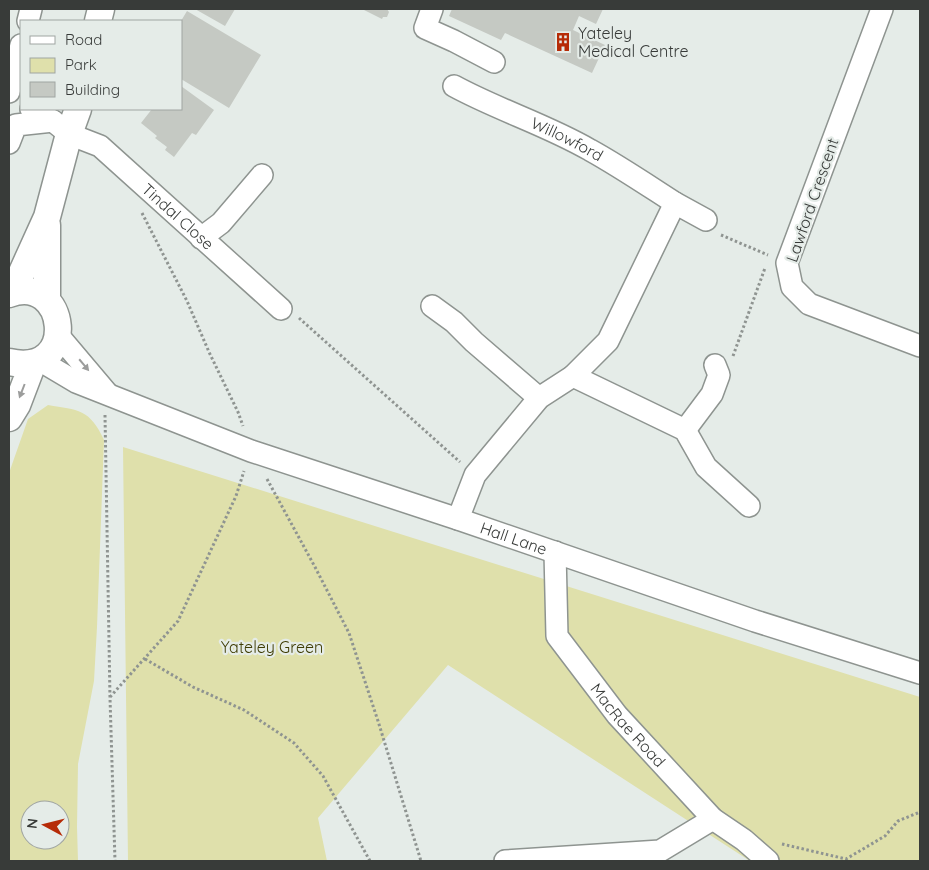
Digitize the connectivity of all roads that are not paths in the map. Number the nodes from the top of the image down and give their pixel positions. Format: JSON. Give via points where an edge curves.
{"nodes":[{"id":1,"x":432,"y":9,"type":"edge"},
{"id":2,"x":882,"y":9,"type":"edge"},
{"id":3,"x":20,"y":49,"type":"edge"},
{"id":4,"x":494,"y":62,"type":"dead end"},
{"id":5,"x":454,"y":86,"type":"dead end"},
{"id":6,"x":9,"y":90,"type":"edge"},
{"id":7,"x":9,"y":96,"type":"edge"},
{"id":8,"x":20,"y":102,"type":"edge"},
{"id":9,"x":34,"y":110,"type":"edge"},
{"id":10,"x":77,"y":110,"type":"edge"},
{"id":11,"x":61,"y":128,"type":"junction"},
{"id":12,"x":9,"y":143,"type":"edge"},
{"id":13,"x":262,"y":175,"type":"dead end"},
{"id":14,"x":674,"y":203,"type":"junction"},
{"id":15,"x":47,"y":217,"type":"junction"},
{"id":16,"x":706,"y":220,"type":"road end"},
{"id":17,"x":201,"y":238,"type":"junction"},
{"id":18,"x":11,"y":293,"type":"edge"},
{"id":19,"x":46,"y":300,"type":"junction"},
{"id":20,"x":432,"y":306,"type":"dead end"},
{"id":21,"x":281,"y":309,"type":"road end"},
{"id":22,"x":58,"y":335,"type":"junction"},
{"id":23,"x":920,"y":346,"type":"edge"},
{"id":24,"x":27,"y":362,"type":"edge"},
{"id":25,"x":717,"y":370,"type":"road end"},
{"id":26,"x":573,"y":376,"type":"junction"},
{"id":27,"x":539,"y":398,"type":"junction"},
{"id":28,"x":107,"y":404,"type":"junction"},
{"id":29,"x":9,"y":418,"type":"edge"},
{"id":30,"x":685,"y":430,"type":"junction"},
{"id":31,"x":749,"y":506,"type":"dead end"},
{"id":32,"x":458,"y":519,"type":"junction"},
{"id":33,"x":555,"y":552,"type":"junction"},
{"id":34,"x":920,"y":673,"type":"edge"},
{"id":35,"x":713,"y":819,"type":"junction"},
{"id":36,"x":505,"y":861,"type":"edge"},
{"id":37,"x":768,"y":861,"type":"edge"}],
"edges":[{"from":1,"to":4,"type":"street","via":[[424,28]]},
{"from":2,"to":23,"type":"street","name":"Lawford Crescent","via":[[787,263],[792,287],[809,304]]},
{"from":3,"to":6,"type":"street"},
{"from":5,"to":14,"type":"street","name":"Willowford","via":[[589,149]]},
{"from":7,"to":8,"type":"street"},
{"from":9,"to":11,"type":"street","name":"Tindal Close"},
{"from":10,"to":11,"type":"main road"},
{"from":11,"to":12,"type":"street","via":[[16,125]]},
{"from":11,"to":15,"type":"main road"},
{"from":11,"to":17,"type":"street","name":"Tindal Close","via":[[100,146]]},
{"from":13,"to":17,"type":"street","via":[[221,223]]},
{"from":14,"to":16,"type":"street","name":"Willowford"},
{"from":14,"to":26,"type":"street","via":[[608,341]]},
{"from":15,"to":18,"type":"main road"},
{"from":15,"to":19,"type":"main road"},
{"from":17,"to":21,"type":"street","name":"Tindal Close"},
{"from":18,"to":19,"type":"main road","via":[[30,292]]},
{"from":19,"to":22,"type":"main road","via":[[54,310]]},
{"from":20,"to":27,"type":"street"},
{"from":22,"to":24,"type":"main road","via":[[50,352]]},
{"from":22,"to":28,"type":"street","name":"Hall Lane","one_way":true},
{"from":24,"to":28,"type":"street","name":"Hall Lane","via":[[76,382]]},
{"from":24,"to":29,"type":"main road","one_way":true,"via":[[17,405]]},
{"from":25,"to":30,"type":"street","via":[[712,394]]},
{"from":26,"to":27,"type":"street"},
{"from":26,"to":30,"type":"street"},
{"from":27,"to":32,"type":"street","via":[[476,475]]},
{"from":28,"to":32,"type":"street","name":"Hall Lane"},
{"from":30,"to":31,"type":"street","via":[[706,467]]},
{"from":32,"to":33,"type":"street","name":"Hall Lane"},
{"from":33,"to":34,"type":"street","name":"Hall Lane","via":[[755,621]]},
{"from":33,"to":35,"type":"street","name":"MacRae Road","via":[[557,636],[617,715]]},
{"from":35,"to":36,"type":"street","via":[[660,851]]},
{"from":35,"to":37,"type":"street","name":"MacRae Road"}]}
